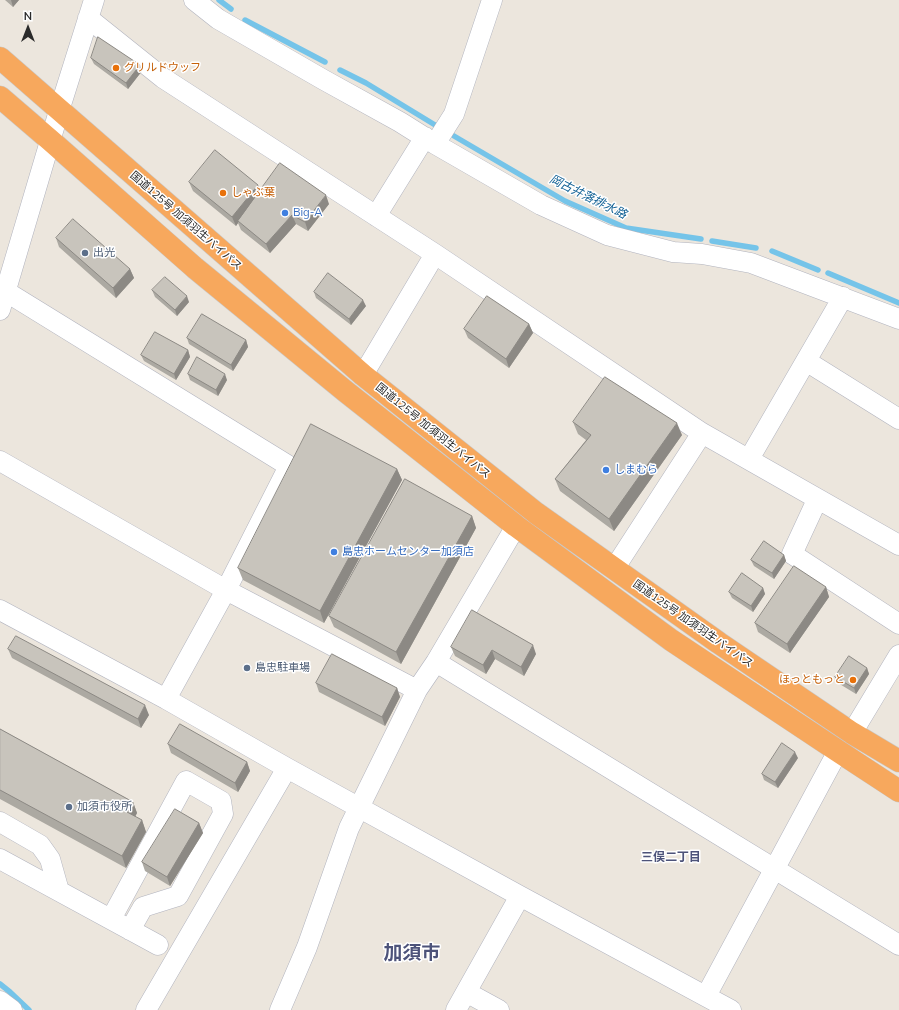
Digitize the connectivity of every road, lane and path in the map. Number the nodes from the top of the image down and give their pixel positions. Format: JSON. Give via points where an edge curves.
{"nodes":[{"id":1,"x":194,"y":0,"type":"edge"},
{"id":2,"x":492,"y":0,"type":"edge"},
{"id":3,"x":91,"y":9,"type":"edge"},
{"id":4,"x":0,"y":58,"type":"edge"},
{"id":5,"x":0,"y":98,"type":"edge"},
{"id":6,"x":59,"y":111,"type":"junction"},
{"id":7,"x":437,"y":135,"type":"junction"},
{"id":8,"x":50,"y":140,"type":"junction"},
{"id":9,"x":376,"y":216,"type":"junction"},
{"id":10,"x":435,"y":254,"type":"junction"},
{"id":11,"x":2,"y":297,"type":"edge"},
{"id":12,"x":843,"y":297,"type":"junction"},
{"id":13,"x":899,"y":319,"type":"edge"},
{"id":14,"x":806,"y":361,"type":"junction"},
{"id":15,"x":363,"y":375,"type":"junction"},
{"id":16,"x":899,"y":419,"type":"edge"},
{"id":17,"x":702,"y":433,"type":"junction"},
{"id":18,"x":749,"y":459,"type":"junction"},
{"id":19,"x":0,"y":461,"type":"edge"},
{"id":20,"x":817,"y":500,"type":"junction"},
{"id":21,"x":516,"y":526,"type":"junction"},
{"id":22,"x":899,"y":545,"type":"edge"},
{"id":23,"x":614,"y":569,"type":"junction"},
{"id":24,"x":226,"y":590,"type":"junction"},
{"id":25,"x":0,"y":610,"type":"edge"},
{"id":26,"x":899,"y":624,"type":"edge"},
{"id":27,"x":899,"y":655,"type":"edge"},
{"id":28,"x":436,"y":662,"type":"junction"},
{"id":29,"x":417,"y":690,"type":"junction"},
{"id":30,"x":166,"y":699,"type":"junction"},
{"id":31,"x":852,"y":733,"type":"junction"},
{"id":32,"x":838,"y":751,"type":"junction"},
{"id":33,"x":899,"y":761,"type":"edge"},
{"id":34,"x":287,"y":768,"type":"junction"},
{"id":35,"x":899,"y":791,"type":"edge"},
{"id":36,"x":360,"y":808,"type":"junction"},
{"id":37,"x":0,"y":822,"type":"edge"},
{"id":38,"x":0,"y":859,"type":"edge"},
{"id":39,"x":774,"y":868,"type":"junction"},
{"id":40,"x":59,"y":891,"type":"junction"},
{"id":41,"x":520,"y":896,"type":"junction"},
{"id":42,"x":111,"y":919,"type":"junction"},
{"id":43,"x":130,"y":930,"type":"junction"},
{"id":44,"x":158,"y":945,"type":"dead end"},
{"id":45,"x":899,"y":946,"type":"edge"},
{"id":46,"x":466,"y":992,"type":"junction"},
{"id":47,"x":706,"y":996,"type":"junction"},
{"id":48,"x":0,"y":1001,"type":"edge"},
{"id":49,"x":12,"y":1010,"type":"edge"},
{"id":50,"x":146,"y":1010,"type":"edge"},
{"id":51,"x":280,"y":1010,"type":"edge"},
{"id":52,"x":456,"y":1010,"type":"edge"},
{"id":53,"x":499,"y":1010,"type":"edge"},
{"id":54,"x":730,"y":1010,"type":"edge"}],
"edges":[{"from":1,"to":7,"type":"street","via":[[218,19],[324,80]]},
{"from":2,"to":7,"type":"street","via":[[454,114]]},
{"from":3,"to":6,"type":"street"},
{"from":3,"to":9,"type":"street","via":[[163,78]]},
{"from":4,"to":6,"type":"highway","name":"国道125号 加須羽生バイパス"},
{"from":5,"to":8,"type":"highway","name":"国道125号 加須羽生バイパス"},
{"from":6,"to":8,"type":"street"},
{"from":6,"to":15,"type":"highway","name":"国道125号 加須羽生バイパス"},
{"from":7,"to":9,"type":"street"},
{"from":7,"to":12,"type":"street","via":[[542,204],[607,235],[672,252],[702,254],[751,263]]},
{"from":8,"to":11,"type":"street"},
{"from":8,"to":21,"type":"highway","name":"国道125号 加須羽生バイパス","via":[[195,268]]},
{"from":9,"to":10,"type":"street"},
{"from":10,"to":15,"type":"street"},
{"from":10,"to":17,"type":"street"},
{"from":11,"to":24,"type":"street","via":[[289,466]]},
{"from":12,"to":13,"type":"street"},
{"from":12,"to":14,"type":"street"},
{"from":14,"to":16,"type":"street"},
{"from":14,"to":18,"type":"street"},
{"from":15,"to":23,"type":"highway","name":"国道125号 加須羽生バイパス","via":[[536,513]]},
{"from":17,"to":18,"type":"street"},
{"from":17,"to":23,"type":"street"},
{"from":18,"to":20,"type":"street"},
{"from":19,"to":24,"type":"street"},
{"from":20,"to":22,"type":"street"},
{"from":20,"to":26,"type":"street","via":[[792,554]]},
{"from":21,"to":28,"type":"street"},
{"from":21,"to":32,"type":"highway","name":"国道125号 加須羽生バイパス","via":[[671,640]]},
{"from":23,"to":31,"type":"highway","name":"国道125号 加須羽生バイパス"},
{"from":24,"to":29,"type":"street"},
{"from":24,"to":30,"type":"street"},
{"from":25,"to":30,"type":"street"},
{"from":27,"to":31,"type":"street"},
{"from":28,"to":29,"type":"street"},
{"from":28,"to":39,"type":"street"},
{"from":29,"to":36,"type":"street"},
{"from":30,"to":34,"type":"street"},
{"from":31,"to":33,"type":"highway","name":"国道125号 加須羽生バイパス"},
{"from":32,"to":35,"type":"highway","name":"国道125号 加須羽生バイパス"},
{"from":32,"to":39,"type":"street"},
{"from":34,"to":36,"type":"street"},
{"from":34,"to":50,"type":"street"},
{"from":36,"to":41,"type":"street"},
{"from":36,"to":51,"type":"street","via":[[349,828],[307,947]]},
{"from":37,"to":40,"type":"street","via":[[40,845],[50,859]]},
{"from":38,"to":40,"type":"street"},
{"from":39,"to":45,"type":"street"},
{"from":39,"to":47,"type":"street"},
{"from":40,"to":42,"type":"street"},
{"from":41,"to":46,"type":"street"},
{"from":41,"to":47,"type":"street"},
{"from":42,"to":43,"type":"street"},
{"from":42,"to":43,"type":"street","via":[[186,781],[221,801],[223,814],[178,896],[143,907]]},
{"from":43,"to":44,"type":"street"},
{"from":46,"to":52,"type":"street"},
{"from":46,"to":53,"type":"street"},
{"from":47,"to":54,"type":"street"},
{"from":48,"to":49,"type":"street"}]}
